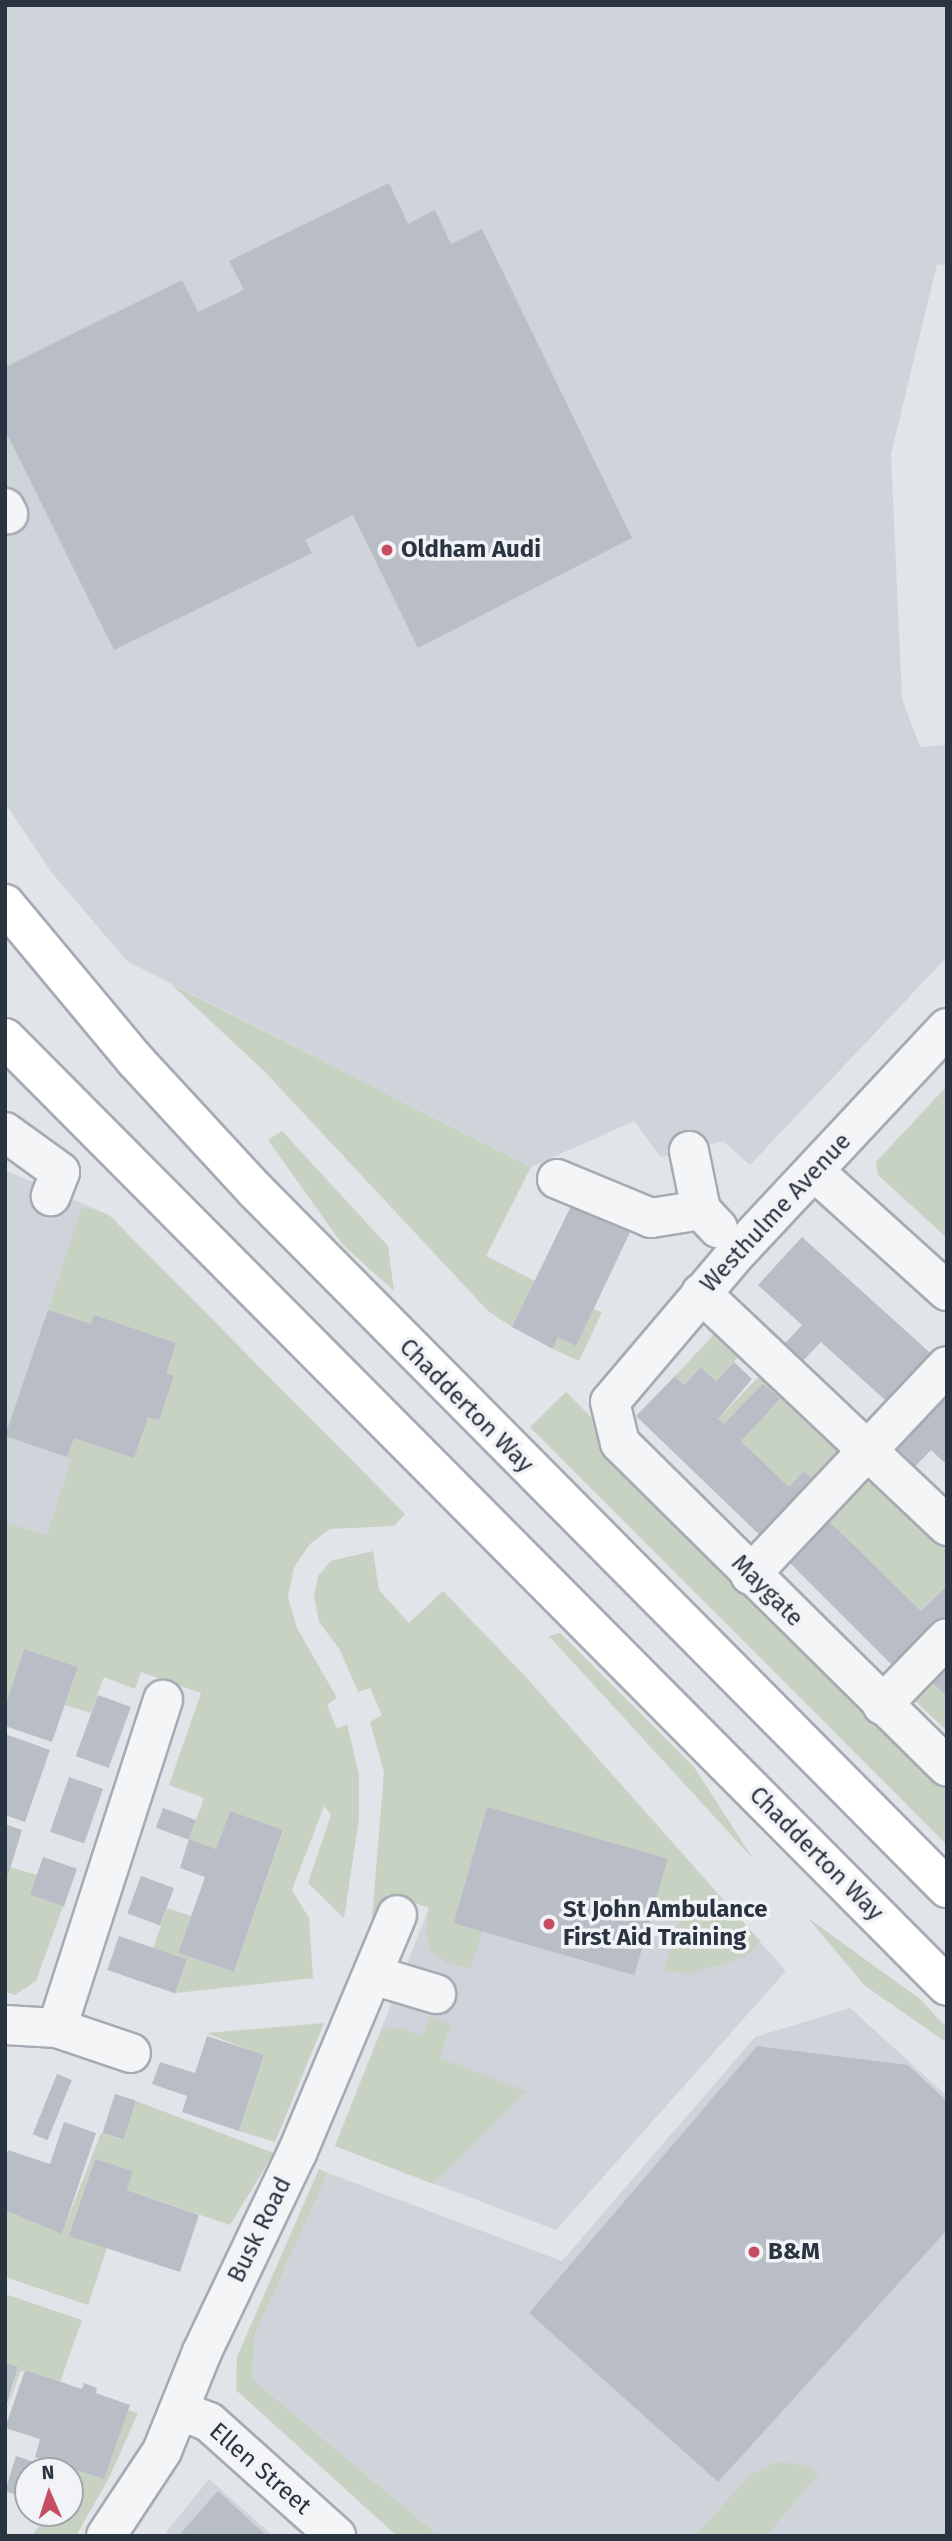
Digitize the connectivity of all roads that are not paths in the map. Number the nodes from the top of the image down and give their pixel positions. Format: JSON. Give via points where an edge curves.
{"nodes":[{"id":1,"x":5,"y":904,"type":"edge"},
{"id":2,"x":947,"y":1028,"type":"edge"},
{"id":3,"x":5,"y":1038,"type":"edge"},
{"id":4,"x":5,"y":1132,"type":"edge"},
{"id":5,"x":689,"y":1150,"type":"dead end"},
{"id":6,"x":814,"y":1171,"type":"junction"},
{"id":7,"x":557,"y":1179,"type":"dead end"},
{"id":8,"x":56,"y":1184,"type":"dead end"},
{"id":9,"x":701,"y":1210,"type":"junction"},
{"id":10,"x":739,"y":1250,"type":"junction"},
{"id":11,"x":947,"y":1291,"type":"edge"},
{"id":12,"x":701,"y":1293,"type":"junction"},
{"id":13,"x":947,"y":1366,"type":"edge"},
{"id":14,"x":610,"y":1402,"type":"joint"},
{"id":15,"x":868,"y":1453,"type":"junction"},
{"id":16,"x":947,"y":1526,"type":"edge"},
{"id":17,"x":750,"y":1575,"type":"junction"},
{"id":18,"x":947,"y":1638,"type":"edge"},
{"id":19,"x":163,"y":1700,"type":"dead end"},
{"id":20,"x":882,"y":1705,"type":"junction"},
{"id":21,"x":947,"y":1766,"type":"edge"},
{"id":22,"x":947,"y":1888,"type":"edge"},
{"id":23,"x":397,"y":1915,"type":"dead end"},
{"id":24,"x":373,"y":1975,"type":"junction"},
{"id":25,"x":947,"y":1986,"type":"edge"},
{"id":26,"x":436,"y":1994,"type":"dead end"},
{"id":27,"x":5,"y":2025,"type":"edge"},
{"id":28,"x":57,"y":2028,"type":"junction"},
{"id":29,"x":131,"y":2053,"type":"dead end"},
{"id":30,"x":179,"y":2410,"type":"junction"},
{"id":31,"x":106,"y":2536,"type":"edge"},
{"id":32,"x":336,"y":2536,"type":"edge"}],
"edges":[{"from":1,"to":22,"type":"highway","name":"Chadderton Way","via":[[136,1061],[255,1191]]},
{"from":2,"to":6,"type":"street","name":"Westhulme Avenue"},
{"from":3,"to":25,"type":"highway","name":"Chadderton Way"},
{"from":4,"to":8,"type":"street"},
{"from":5,"to":9,"type":"street"},
{"from":6,"to":10,"type":"street","name":"Westhulme Avenue"},
{"from":6,"to":11,"type":"street"},
{"from":7,"to":9,"type":"street","via":[[651,1218]]},
{"from":9,"to":10,"type":"street"},
{"from":10,"to":12,"type":"street","name":"Westhulme Avenue"},
{"from":12,"to":14,"type":"street","name":"Westhulme Avenue"},
{"from":12,"to":15,"type":"street"},
{"from":13,"to":15,"type":"street"},
{"from":14,"to":17,"type":"street","name":"Maygate","via":[[620,1443]]},
{"from":15,"to":16,"type":"street"},
{"from":15,"to":17,"type":"street"},
{"from":17,"to":20,"type":"street","name":"Maygate"},
{"from":18,"to":20,"type":"street"},
{"from":19,"to":28,"type":"street"},
{"from":20,"to":21,"type":"street","name":"Maygate"},
{"from":23,"to":24,"type":"street","name":"Busk Road"},
{"from":24,"to":26,"type":"street"},
{"from":24,"to":30,"type":"street","name":"Busk Road"},
{"from":27,"to":28,"type":"street"},
{"from":28,"to":29,"type":"street"},
{"from":30,"to":31,"type":"street","name":"Busk Road","via":[[154,2466]]},
{"from":30,"to":32,"type":"street","name":"Ellen Street","via":[[209,2422]]}]}
